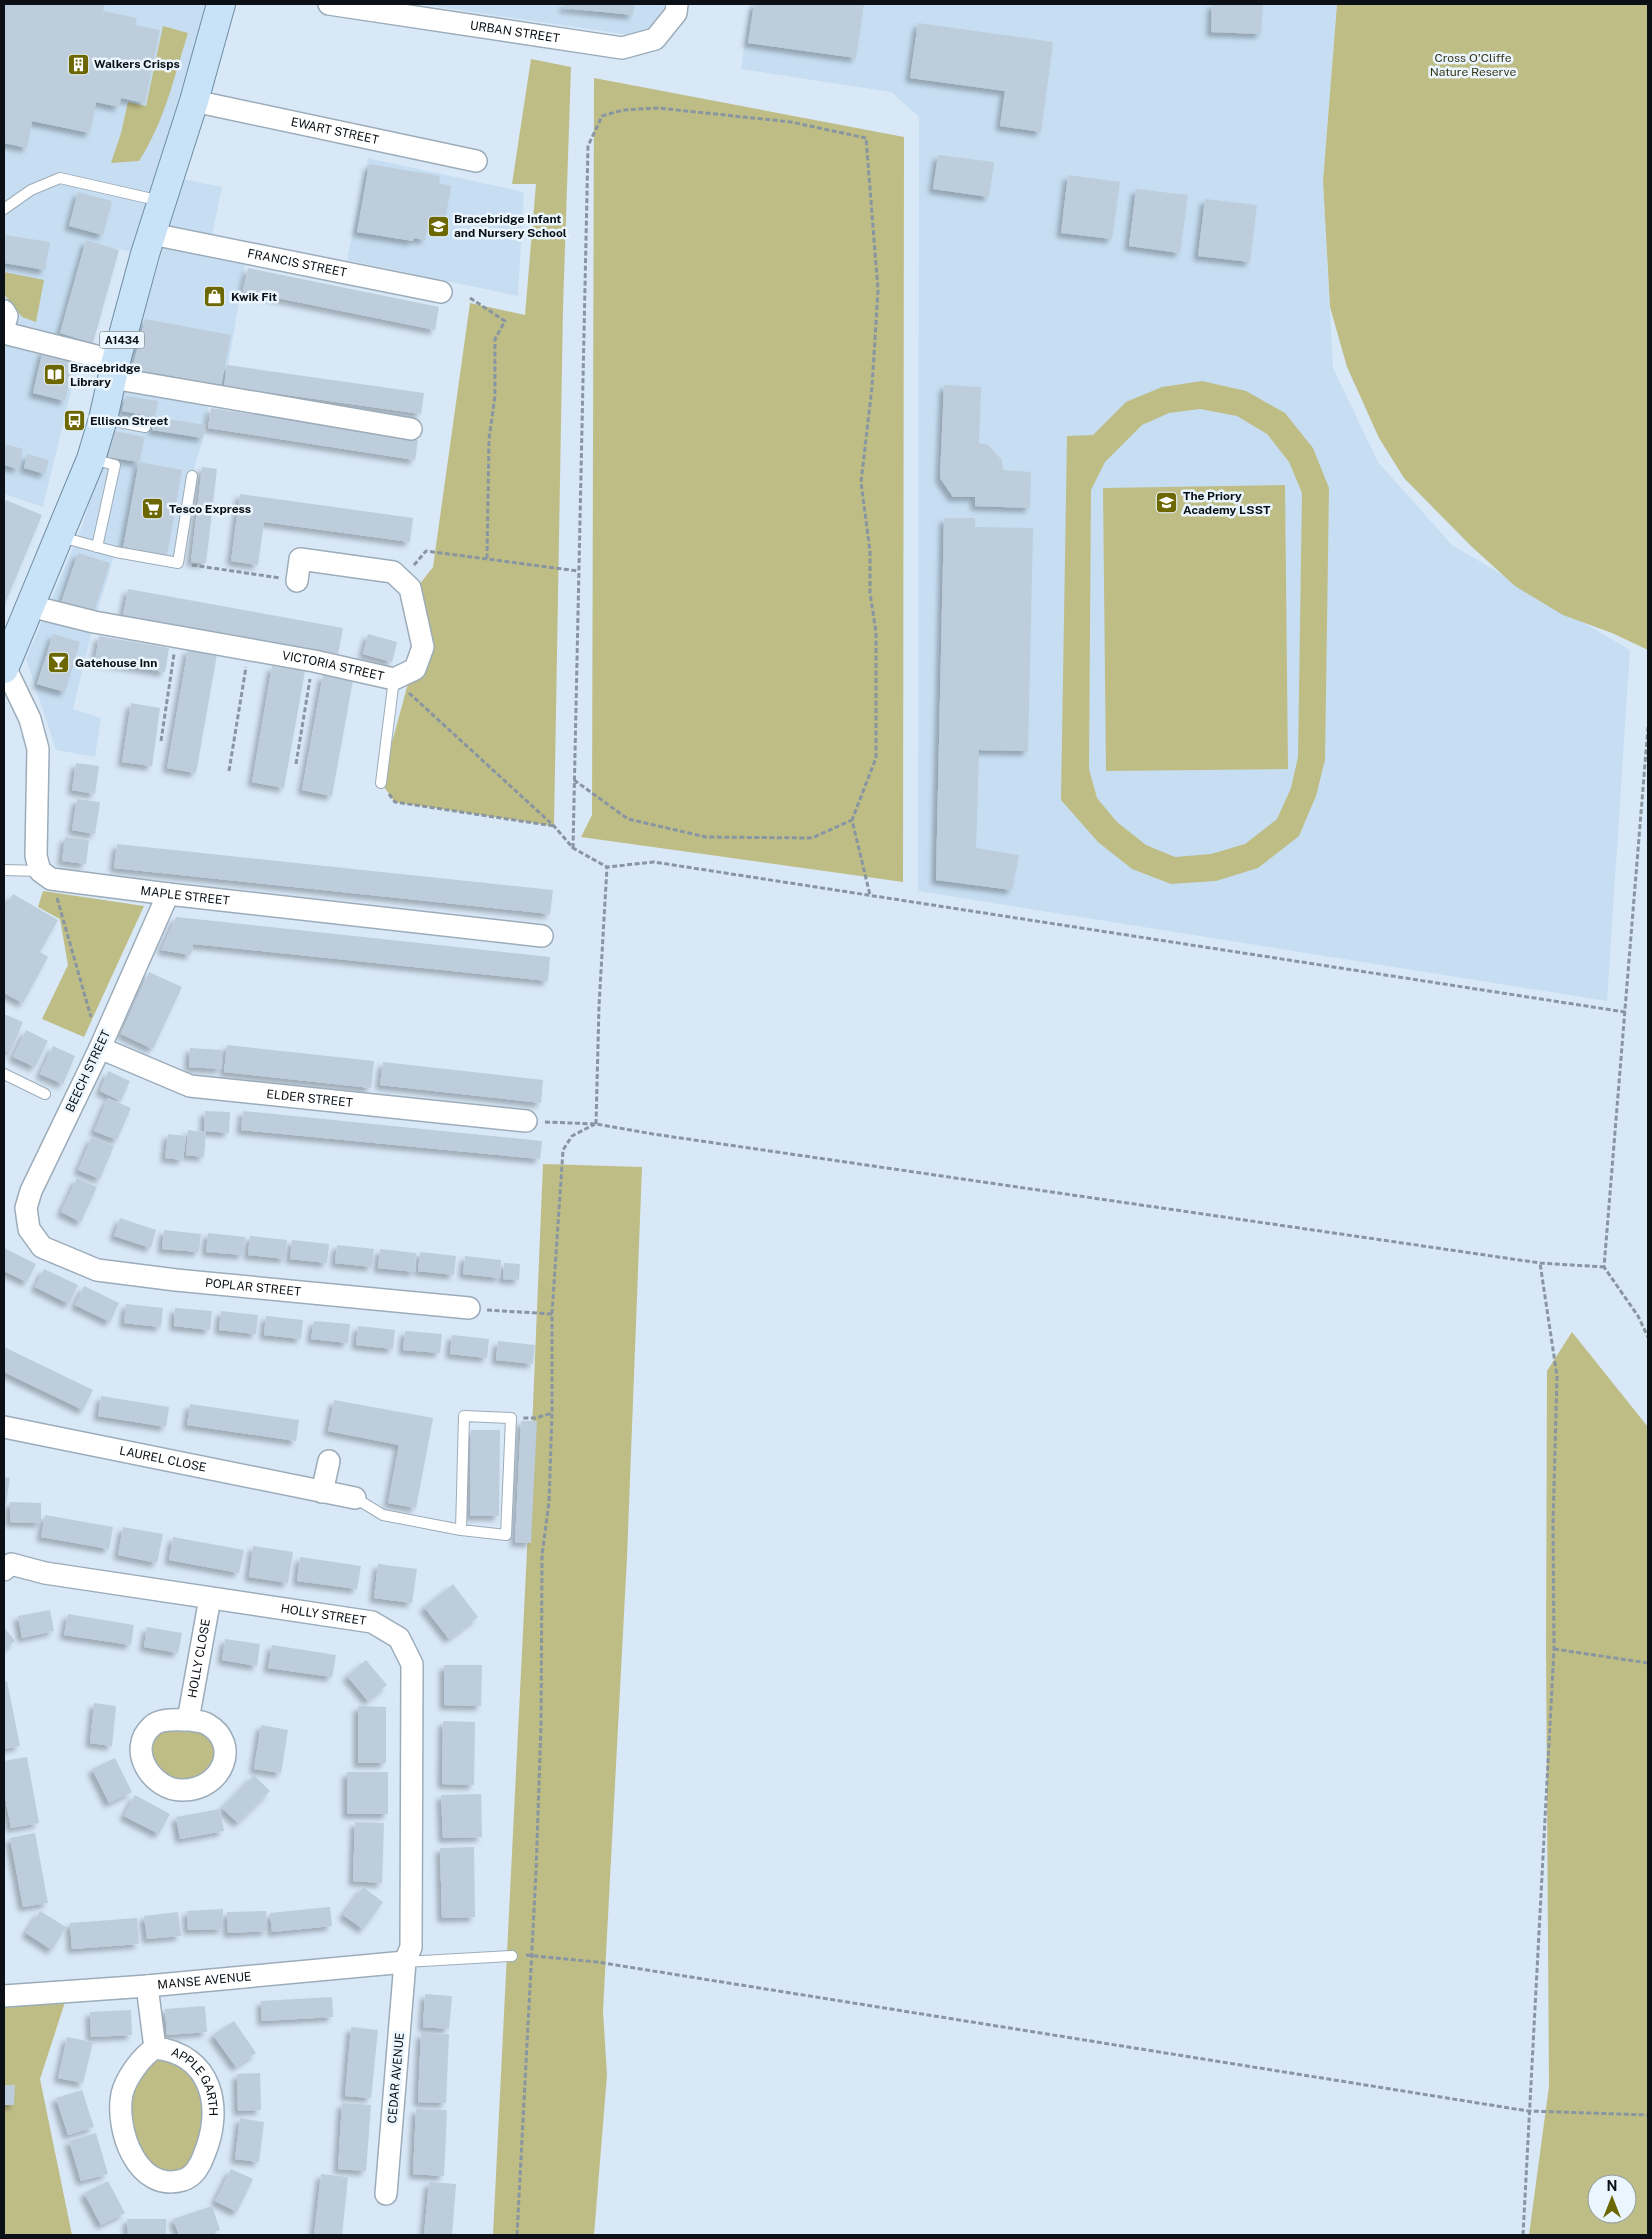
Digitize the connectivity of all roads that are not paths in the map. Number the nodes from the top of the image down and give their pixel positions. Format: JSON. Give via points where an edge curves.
{"nodes":[{"id":1,"x":221,"y":4,"type":"edge"},
{"id":2,"x":329,"y":4,"type":"edge"},
{"id":3,"x":677,"y":4,"type":"edge"},
{"id":4,"x":194,"y":101,"type":"junction"},
{"id":5,"x":476,"y":161,"type":"dead end"},
{"id":6,"x":162,"y":202,"type":"junction"},
{"id":7,"x":4,"y":209,"type":"edge"},
{"id":8,"x":152,"y":234,"type":"junction"},
{"id":9,"x":441,"y":292,"type":"dead end"},
{"id":10,"x":4,"y":311,"type":"edge"},
{"id":11,"x":4,"y":327,"type":"edge"},
{"id":12,"x":4,"y":333,"type":"edge"},
{"id":13,"x":114,"y":369,"type":"junction"},
{"id":14,"x":103,"y":419,"type":"junction"},
{"id":15,"x":144,"y":427,"type":"dead end"},
{"id":16,"x":411,"y":429,"type":"dead end"},
{"id":17,"x":91,"y":459,"type":"junction"},
{"id":18,"x":192,"y":476,"type":"dead end"},
{"id":19,"x":60,"y":537,"type":"junction"},
{"id":20,"x":98,"y":547,"type":"junction"},
{"id":21,"x":298,"y":581,"type":"road end"},
{"id":22,"x":30,"y":606,"type":"junction"},
{"id":23,"x":4,"y":668,"type":"edge"},
{"id":24,"x":394,"y":679,"type":"junction"},
{"id":25,"x":381,"y":783,"type":"road end"},
{"id":26,"x":4,"y":870,"type":"edge"},
{"id":27,"x":45,"y":875,"type":"junction"},
{"id":28,"x":168,"y":894,"type":"junction"},
{"id":29,"x":542,"y":936,"type":"dead end"},
{"id":30,"x":100,"y":1048,"type":"junction"},
{"id":31,"x":4,"y":1074,"type":"edge"},
{"id":32,"x":45,"y":1094,"type":"dead end"},
{"id":33,"x":526,"y":1121,"type":"road end"},
{"id":34,"x":42,"y":1247,"type":"joint"},
{"id":35,"x":469,"y":1308,"type":"road end"},
{"id":36,"x":4,"y":1426,"type":"edge"},
{"id":37,"x":329,"y":1461,"type":"dead end"},
{"id":38,"x":322,"y":1492,"type":"junction"},
{"id":39,"x":355,"y":1498,"type":"joint"},
{"id":40,"x":461,"y":1530,"type":"junction"},
{"id":41,"x":6,"y":1562,"type":"edge"},
{"id":42,"x":210,"y":1598,"type":"junction"},
{"id":43,"x":188,"y":1720,"type":"dead end"},
{"id":44,"x":512,"y":1956,"type":"dead end"},
{"id":45,"x":405,"y":1962,"type":"junction"},
{"id":46,"x":147,"y":1986,"type":"junction"},
{"id":47,"x":4,"y":1996,"type":"edge"},
{"id":48,"x":155,"y":2048,"type":"junction"},
{"id":49,"x":386,"y":2194,"type":"dead end"}],
"edges":[{"from":1,"to":4,"type":"main road","number":"A1434"},
{"from":2,"to":3,"type":"street","name":"URBAN STREET","via":[[622,48],[656,39],[676,13]]},
{"from":4,"to":5,"type":"street","name":"EWART STREET"},
{"from":4,"to":6,"type":"main road","number":"A1434"},
{"from":6,"to":7,"type":"lane","via":[[60,178],[30,190]]},
{"from":6,"to":8,"type":"main road","number":"A1434"},
{"from":8,"to":9,"type":"street","name":"FRANCIS STREET"},
{"from":8,"to":13,"type":"main road","number":"A1434"},
{"from":10,"to":11,"type":"street","via":[[7,316]]},
{"from":12,"to":13,"type":"street"},
{"from":13,"to":14,"type":"main road","number":"A1434"},
{"from":13,"to":16,"type":"street"},
{"from":14,"to":15,"type":"lane"},
{"from":14,"to":17,"type":"main road","number":"A1434"},
{"from":17,"to":19,"type":"main road","number":"A1434"},
{"from":17,"to":20,"type":"lane","via":[[115,465]]},
{"from":18,"to":20,"type":"lane","via":[[178,563]]},
{"from":19,"to":20,"type":"lane"},
{"from":19,"to":22,"type":"main road","number":"A1434"},
{"from":21,"to":24,"type":"street","name":"VICTORIA STREET","via":[[300,559],[393,572],[410,588],[423,647],[416,669]]},
{"from":22,"to":23,"type":"main road","number":"A1434"},
{"from":22,"to":24,"type":"street","name":"VICTORIA STREET","via":[[94,622],[314,661]]},
{"from":23,"to":27,"type":"street","via":[[30,719],[38,749],[36,856]]},
{"from":24,"to":25,"type":"lane"},
{"from":26,"to":27,"type":"lane"},
{"from":27,"to":28,"type":"street","name":"MAPLE STREET"},
{"from":28,"to":29,"type":"street","name":"MAPLE STREET"},
{"from":28,"to":30,"type":"street","name":"BEECH STREET"},
{"from":30,"to":33,"type":"street","name":"ELDER STREET","via":[[190,1086]]},
{"from":30,"to":34,"type":"street","name":"BEECH STREET","via":[[31,1191],[26,1208],[29,1229]]},
{"from":31,"to":32,"type":"lane"},
{"from":34,"to":35,"type":"street","name":"POPLAR STREET","via":[[97,1270]]},
{"from":36,"to":38,"type":"street","name":"LAUREL CLOSE"},
{"from":37,"to":38,"type":"street"},
{"from":38,"to":39,"type":"street","name":"LAUREL CLOSE"},
{"from":39,"to":40,"type":"lane","via":[[383,1515]]},
{"from":40,"to":40,"type":"lane","via":[[464,1416],[511,1418],[506,1535]]},
{"from":41,"to":42,"type":"street","name":"HOLLY STREET","via":[[45,1573]]},
{"from":42,"to":43,"type":"street","name":"HOLLY CLOSE"},
{"from":42,"to":45,"type":"street","name":"HOLLY STREET","via":[[372,1622],[399,1638],[412,1664],[410,1947]]},
{"from":44,"to":45,"type":"lane"},
{"from":45,"to":46,"type":"street","name":"MANSE AVENUE"},
{"from":45,"to":49,"type":"street","name":"CEDAR AVENUE"},
{"from":46,"to":47,"type":"street","name":"MANSE AVENUE"},
{"from":46,"to":48,"type":"street","name":"APPLE GARTH"},
{"from":48,"to":48,"type":"street","name":"APPLE GARTH","via":[[170,2050],[192,2063],[209,2086],[213,2098],[214,2124],[207,2149],[200,2166],[185,2180],[168,2182],[150,2175],[135,2160],[124,2135],[120,2114],[122,2092],[142,2060]]}]}
